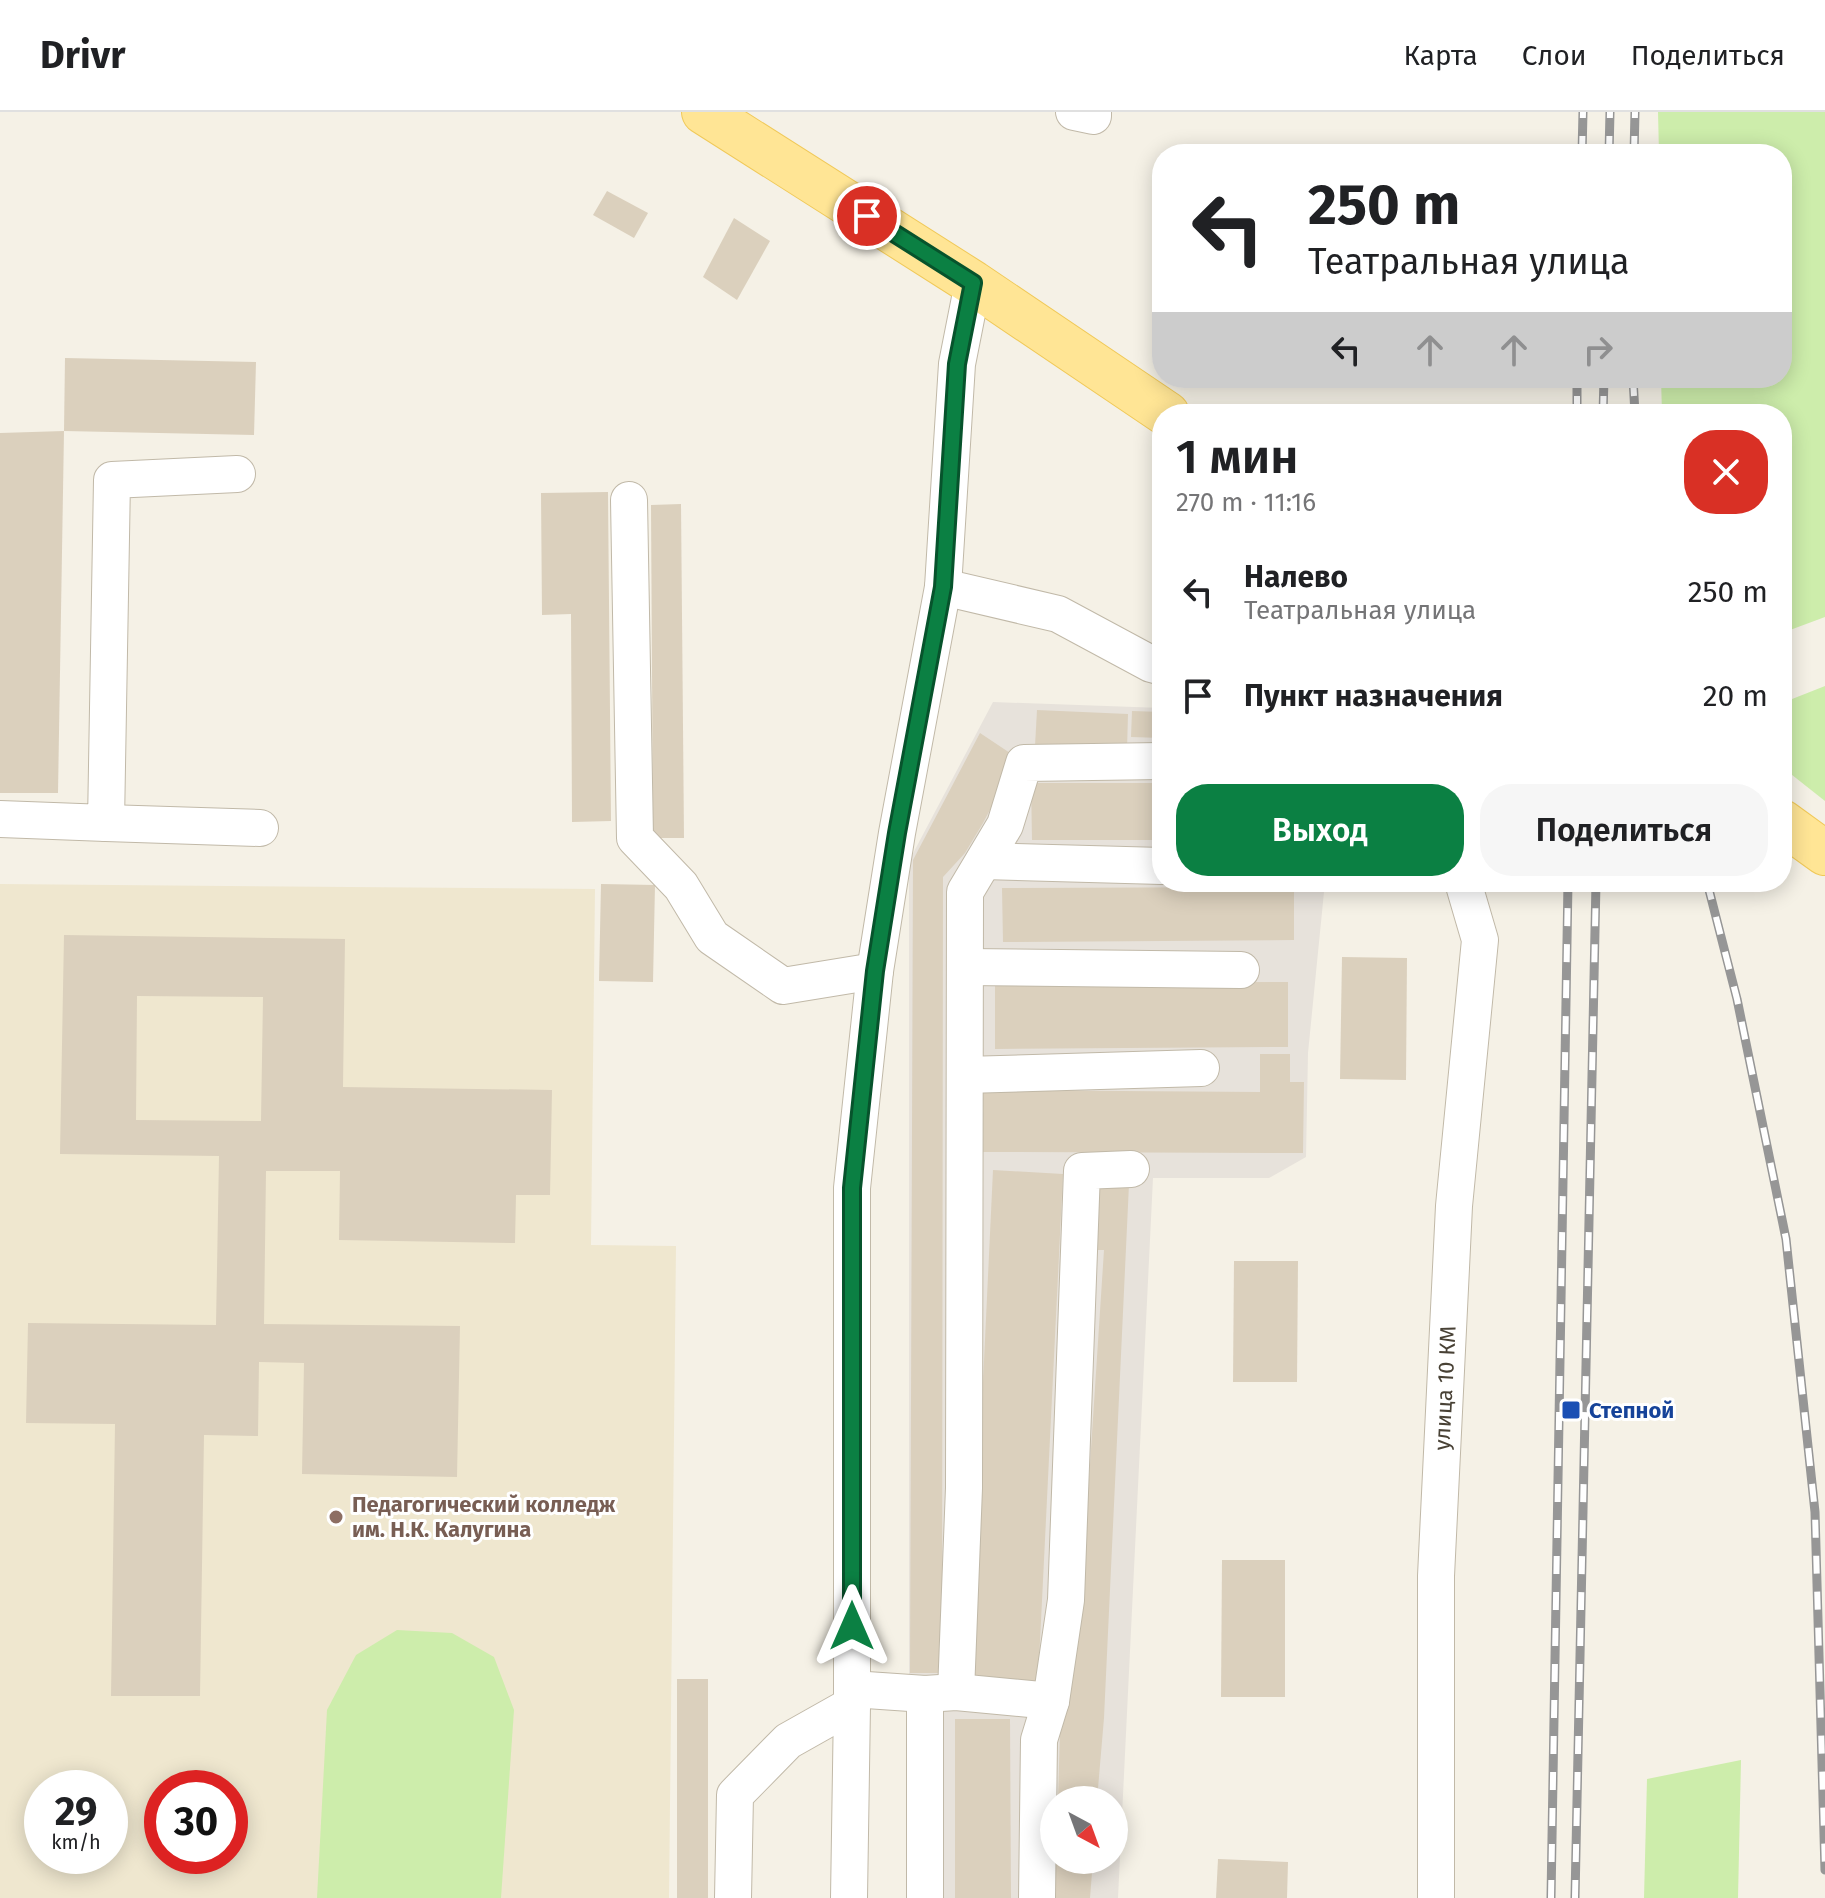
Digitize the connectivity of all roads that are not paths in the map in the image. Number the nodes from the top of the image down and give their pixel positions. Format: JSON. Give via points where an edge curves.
{"nodes":[{"id":1,"x":704,"y":112,"type":"edge"},
{"id":2,"x":1074,"y":112,"type":"edge"},
{"id":3,"x":1093,"y":112,"type":"edge"},
{"id":4,"x":973,"y":283,"type":"junction"},
{"id":5,"x":1152,"y":404,"type":"edge"},
{"id":6,"x":237,"y":474,"type":"dead end"},
{"id":7,"x":629,"y":500,"type":"dead end"},
{"id":8,"x":943,"y":587,"type":"junction"},
{"id":9,"x":1152,"y":660,"type":"edge"},
{"id":10,"x":1152,"y":761,"type":"edge"},
{"id":11,"x":0,"y":819,"type":"edge"},
{"id":12,"x":106,"y":823,"type":"junction"},
{"id":13,"x":260,"y":828,"type":"dead end"},
{"id":14,"x":1792,"y":829,"type":"edge"},
{"id":15,"x":1825,"y":853,"type":"edge"},
{"id":16,"x":984,"y":861,"type":"junction"},
{"id":17,"x":1152,"y":866,"type":"edge"},
{"id":18,"x":1466,"y":892,"type":"edge"},
{"id":19,"x":965,"y":967,"type":"junction"},
{"id":20,"x":1241,"y":970,"type":"dead end"},
{"id":21,"x":875,"y":971,"type":"junction"},
{"id":22,"x":1201,"y":1068,"type":"dead end"},
{"id":23,"x":965,"y":1075,"type":"junction"},
{"id":24,"x":1131,"y":1169,"type":"dead end"},
{"id":25,"x":940,"y":1693,"type":"junction"},
{"id":26,"x":852,"y":1697,"type":"junction"},
{"id":27,"x":1051,"y":1701,"type":"junction"},
{"id":28,"x":733,"y":1898,"type":"edge"},
{"id":29,"x":849,"y":1898,"type":"edge"},
{"id":30,"x":925,"y":1898,"type":"edge"},
{"id":31,"x":1037,"y":1898,"type":"edge"},
{"id":32,"x":1436,"y":1898,"type":"edge"}],
"edges":[{"from":1,"to":4,"type":"main road"},
{"from":2,"to":3,"type":"street"},
{"from":4,"to":5,"type":"main road"},
{"from":4,"to":8,"type":"street","via":[[957,364]]},
{"from":6,"to":12,"type":"street","via":[[112,480]]},
{"from":7,"to":21,"type":"street","via":[[635,838],[681,886],[712,937],[783,986]]},
{"from":8,"to":9,"type":"street","via":[[1058,614]]},
{"from":8,"to":21,"type":"street"},
{"from":10,"to":16,"type":"street","via":[[1024,763],[1005,825]]},
{"from":11,"to":12,"type":"street"},
{"from":12,"to":13,"type":"street"},
{"from":14,"to":15,"type":"main road"},
{"from":16,"to":17,"type":"street"},
{"from":16,"to":19,"type":"street","via":[[965,892]]},
{"from":18,"to":32,"type":"street","name":"улица 10 КМ","via":[[1480,940],[1454,1206],[1437,1545]]},
{"from":19,"to":20,"type":"street"},
{"from":19,"to":23,"type":"street"},
{"from":21,"to":26,"type":"street","via":[[852,1188]]},
{"from":22,"to":23,"type":"street"},
{"from":23,"to":25,"type":"street","via":[[964,1488]]},
{"from":24,"to":27,"type":"street","via":[[1082,1171],[1066,1600]]},
{"from":25,"to":26,"type":"street"},
{"from":25,"to":27,"type":"street"},
{"from":25,"to":30,"type":"street"},
{"from":26,"to":28,"type":"street","via":[[788,1741],[735,1795]]},
{"from":26,"to":29,"type":"street"},
{"from":27,"to":31,"type":"street","via":[[1039,1740]]}]}
